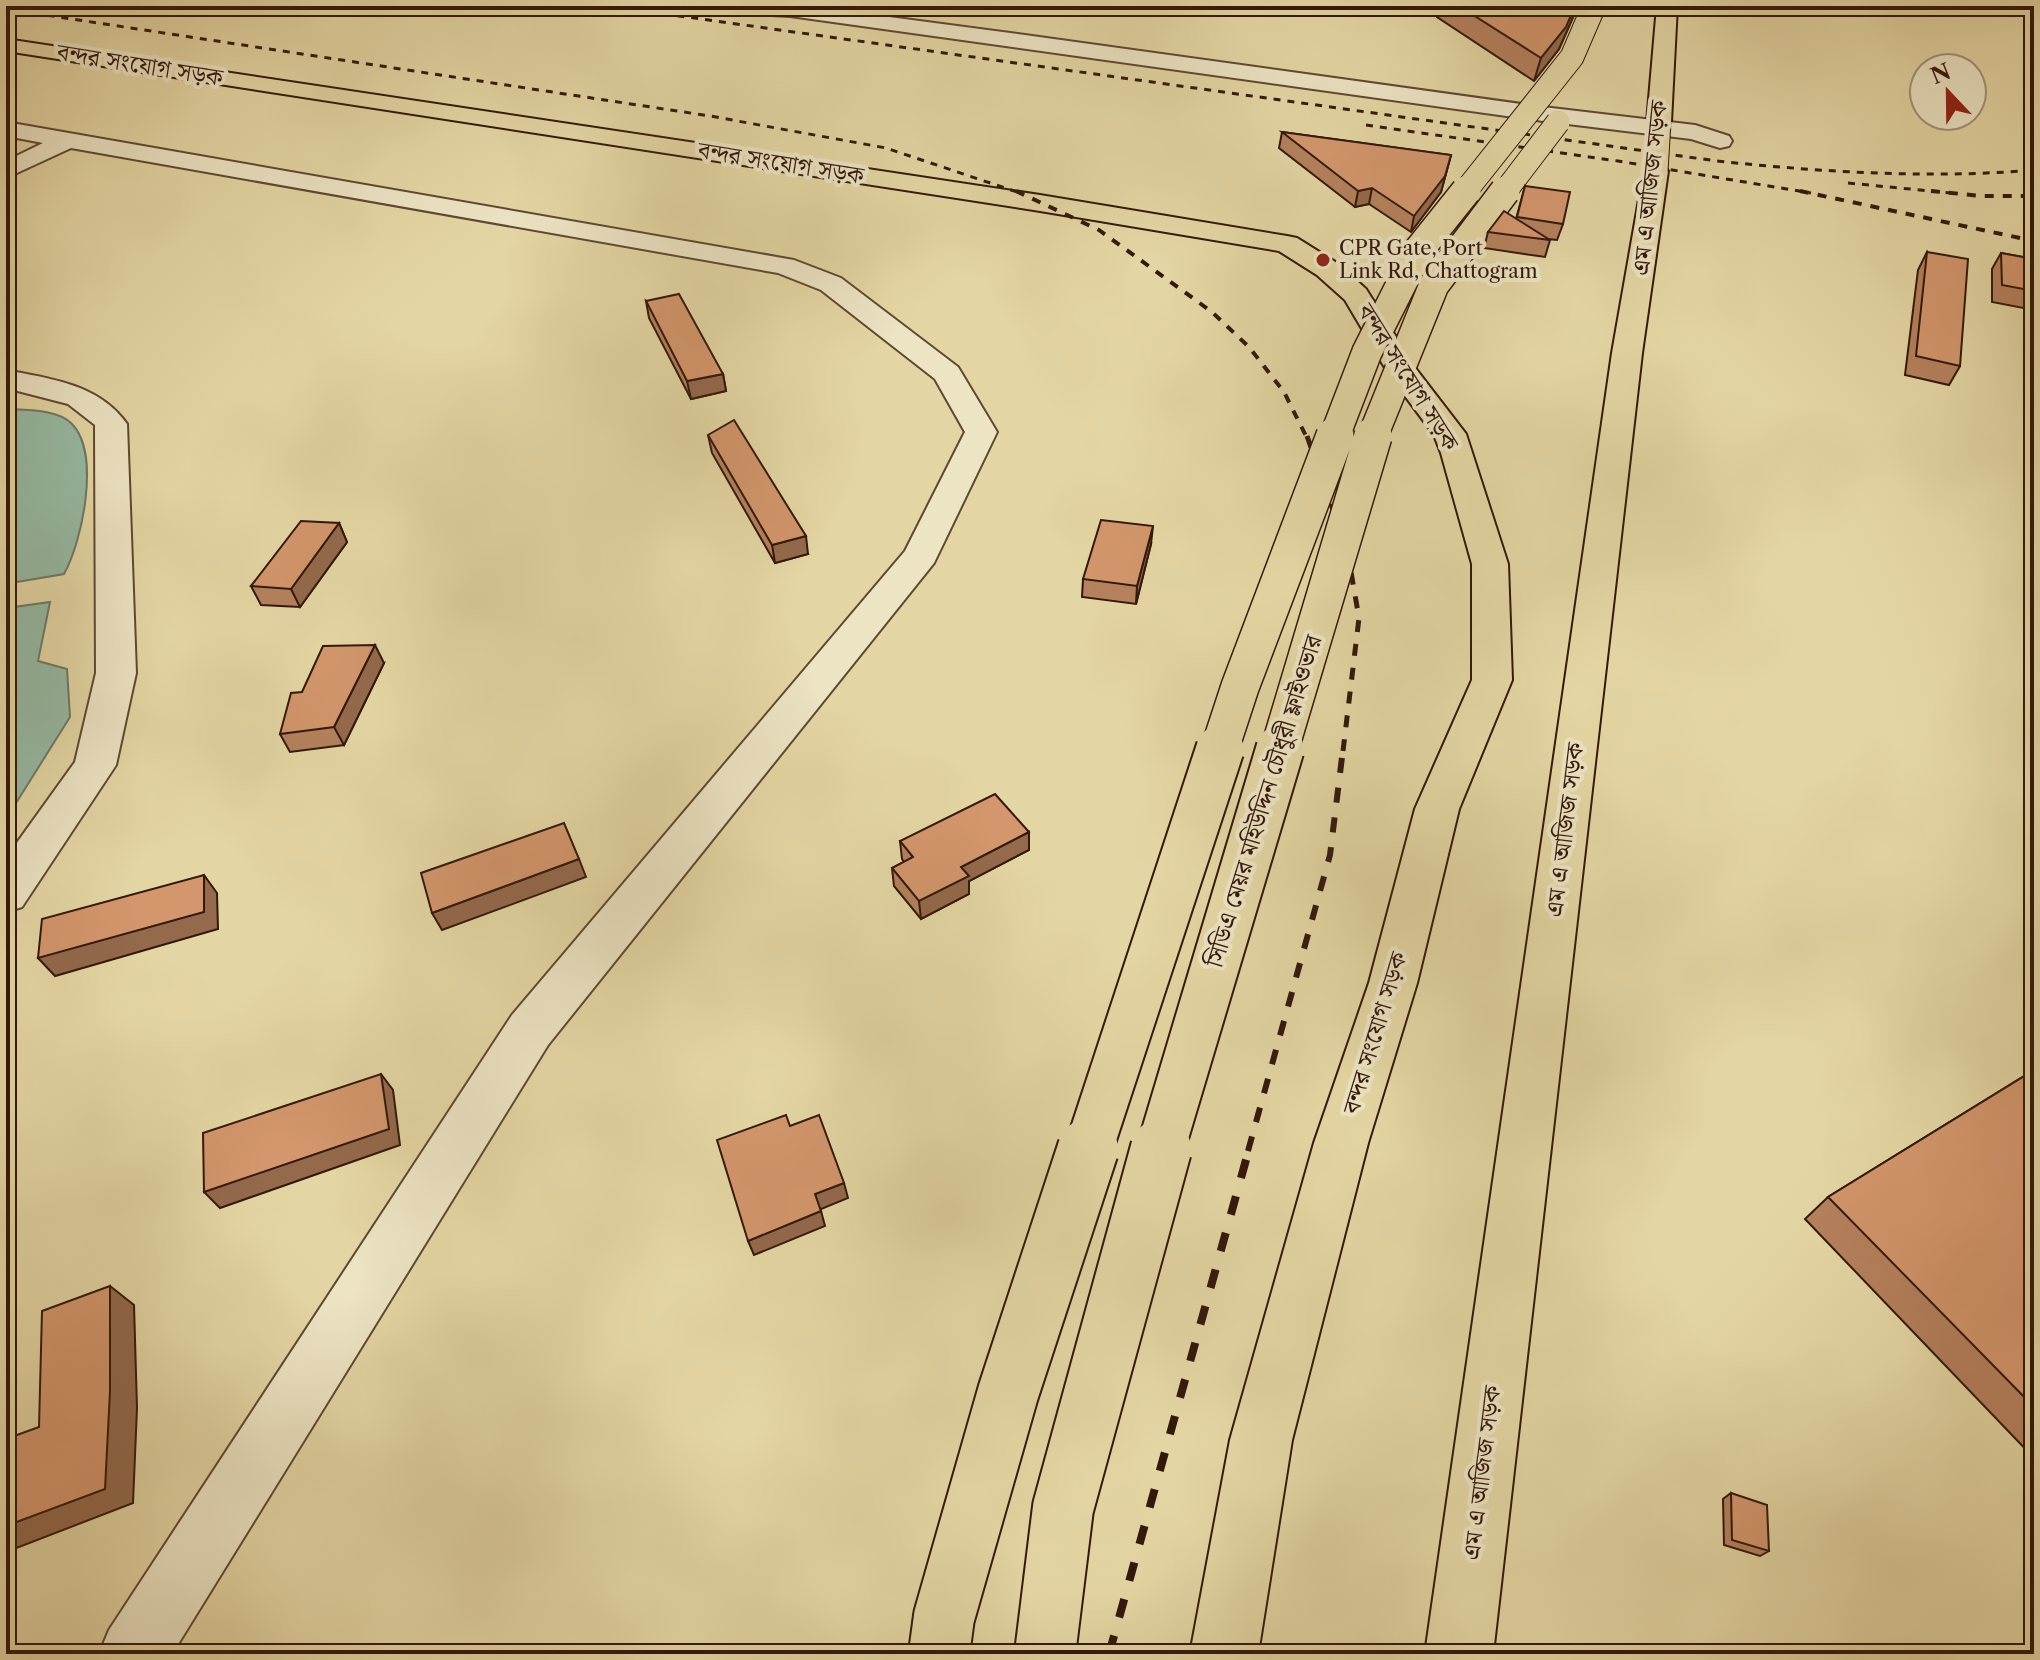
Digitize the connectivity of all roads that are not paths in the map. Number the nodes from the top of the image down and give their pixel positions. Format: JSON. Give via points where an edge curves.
{"nodes":[{"id":1,"x":722,"y":6,"type":"edge"},
{"id":2,"x":1594,"y":6,"type":"edge"},
{"id":3,"x":1624,"y":6,"type":"edge"},
{"id":4,"x":1667,"y":6,"type":"edge"},
{"id":5,"x":6,"y":45,"type":"edge"},
{"id":6,"x":6,"y":129,"type":"edge"},
{"id":7,"x":67,"y":140,"type":"junction"},
{"id":8,"x":1720,"y":141,"type":"dead end"},
{"id":9,"x":6,"y":171,"type":"edge"},
{"id":10,"x":6,"y":379,"type":"edge"},
{"id":11,"x":6,"y":894,"type":"edge"},
{"id":12,"x":133,"y":1654,"type":"edge"},
{"id":13,"x":939,"y":1654,"type":"edge"},
{"id":14,"x":1045,"y":1654,"type":"edge"},
{"id":15,"x":1224,"y":1654,"type":"edge"},
{"id":16,"x":1459,"y":1654,"type":"edge"}],
"edges":[{"from":1,"to":8,"type":"street","via":[[750,16],[1512,121],[1694,144]]},
{"from":2,"to":13,"type":"main road","bridge":true,"via":[[1572,57],[1418,251],[1367,352],[1230,717],[1008,1393],[944,1617]]},
{"from":3,"to":14,"type":"main road","name":"সিডিএ মেয়র মহিউদ্দিন চৌধুরী ফ্লাইওভার","bridge":true,"via":[[1572,104],[1434,285],[1377,422],[1145,1201],[1063,1508]]},
{"from":4,"to":16,"type":"main road","name":"এম এ আজিজ সড়ক","bridge":true,"via":[[1656,171],[1627,353]]},
{"from":5,"to":15,"type":"main road","name":"বন্দর সংযোগ সড়ক","via":[[1287,244],[1356,295],[1403,373],[1450,434],[1490,564],[1492,680],[1437,809],[1393,983],[1341,1143],[1261,1440]]},
{"from":6,"to":7,"type":"street"},
{"from":7,"to":9,"type":"street"},
{"from":7,"to":12,"type":"street","via":[[784,266],[831,284],[947,374],[981,432],[921,555],[530,1030]]},
{"from":10,"to":11,"type":"street","via":[[86,401],[103,410],[111,424],[116,673],[95,765]]}]}
